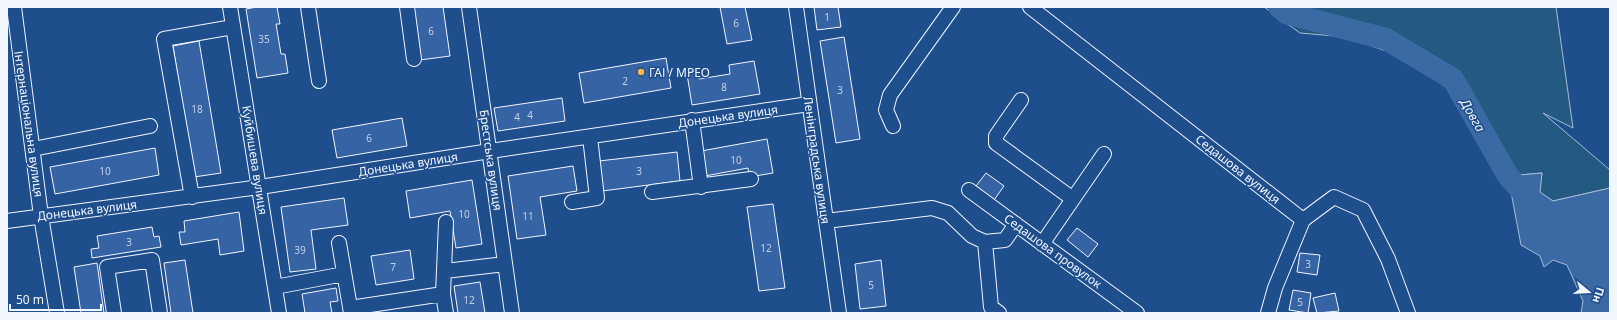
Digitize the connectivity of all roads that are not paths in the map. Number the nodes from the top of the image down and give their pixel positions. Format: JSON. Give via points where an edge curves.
{"nodes":[{"id":1,"x":14,"y":7,"type":"edge"},
{"id":2,"x":230,"y":7,"type":"edge"},
{"id":3,"x":308,"y":7,"type":"edge"},
{"id":4,"x":407,"y":7,"type":"edge"},
{"id":5,"x":469,"y":7,"type":"edge"},
{"id":6,"x":796,"y":7,"type":"edge"},
{"id":7,"x":953,"y":7,"type":"edge"},
{"id":8,"x":1030,"y":7,"type":"edge"},
{"id":9,"x":233,"y":27,"type":"junction"},
{"id":10,"x":414,"y":59,"type":"dead end"},
{"id":11,"x":318,"y":81,"type":"dead end"},
{"id":12,"x":1021,"y":100,"type":"dead end"},
{"id":13,"x":809,"y":104,"type":"junction"},
{"id":14,"x":692,"y":120,"type":"junction"},
{"id":15,"x":150,"y":126,"type":"dead end"},
{"id":16,"x":893,"y":126,"type":"dead end"},
{"id":17,"x":590,"y":137,"type":"junction"},
{"id":18,"x":33,"y":149,"type":"junction"},
{"id":19,"x":490,"y":151,"type":"junction"},
{"id":20,"x":1104,"y":154,"type":"dead end"},
{"id":21,"x":751,"y":179,"type":"dead end"},
{"id":22,"x":260,"y":187,"type":"junction"},
{"id":23,"x":701,"y":187,"type":"junction"},
{"id":24,"x":969,"y":190,"type":"dead end"},
{"id":25,"x":652,"y":192,"type":"dead end"},
{"id":26,"x":192,"y":197,"type":"junction"},
{"id":27,"x":1073,"y":199,"type":"junction"},
{"id":28,"x":572,"y":202,"type":"dead end"},
{"id":29,"x":41,"y":216,"type":"junction"},
{"id":30,"x":1303,"y":220,"type":"junction"},
{"id":31,"x":7,"y":221,"type":"edge"},
{"id":32,"x":826,"y":221,"type":"junction"},
{"id":33,"x":446,"y":222,"type":"dead end"},
{"id":34,"x":1016,"y":224,"type":"junction"},
{"id":35,"x":985,"y":242,"type":"junction"},
{"id":36,"x":339,"y":243,"type":"dead end"},
{"id":37,"x":1042,"y":244,"type":"junction"},
{"id":38,"x":505,"y":264,"type":"junction"},
{"id":39,"x":445,"y":271,"type":"junction"},
{"id":40,"x":344,"y":274,"type":"junction"},
{"id":41,"x":275,"y":287,"type":"junction"},
{"id":42,"x":443,"y":294,"type":"junction"},
{"id":43,"x":350,"y":310,"type":"edge"},
{"id":44,"x":1133,"y":312,"type":"edge"},
{"id":45,"x":56,"y":313,"type":"edge"},
{"id":46,"x":114,"y":313,"type":"edge"},
{"id":47,"x":160,"y":313,"type":"edge"},
{"id":48,"x":279,"y":313,"type":"edge"},
{"id":49,"x":446,"y":313,"type":"edge"},
{"id":50,"x":512,"y":313,"type":"edge"},
{"id":51,"x":839,"y":313,"type":"edge"},
{"id":52,"x":999,"y":313,"type":"edge"},
{"id":53,"x":1268,"y":313,"type":"edge"},
{"id":54,"x":1408,"y":313,"type":"edge"}],
"edges":[{"from":1,"to":18,"type":"street","name":"Інтернаціональна вулиця"},
{"from":2,"to":9,"type":"street","name":"Куйбишева вулиця"},
{"from":3,"to":11,"type":"street"},
{"from":4,"to":10,"type":"street"},
{"from":5,"to":19,"type":"street","name":"Брестська вулиця"},
{"from":6,"to":13,"type":"street","name":"Ленінградська вулиця"},
{"from":7,"to":16,"type":"street","via":[[890,95],[886,110]]},
{"from":8,"to":30,"type":"street","name":"Седашова вулиця"},
{"from":9,"to":22,"type":"street","name":"Куйбишева вулиця"},
{"from":9,"to":26,"type":"street","via":[[164,39]]},
{"from":12,"to":27,"type":"street","via":[[996,136],[996,143]]},
{"from":13,"to":14,"type":"street","name":"Донецька вулиця"},
{"from":13,"to":32,"type":"street","name":"Ленінградська вулиця"},
{"from":14,"to":17,"type":"street","name":"Донецька вулиця"},
{"from":14,"to":23,"type":"street"},
{"from":15,"to":18,"type":"street"},
{"from":17,"to":19,"type":"street","name":"Донецька вулиця"},
{"from":17,"to":28,"type":"street","via":[[597,198]]},
{"from":18,"to":29,"type":"street","name":"Інтернаціональна вулиця"},
{"from":19,"to":22,"type":"street","name":"Донецька вулиця"},
{"from":19,"to":38,"type":"street","name":"Брестська вулиця"},
{"from":20,"to":27,"type":"street"},
{"from":21,"to":23,"type":"street"},
{"from":22,"to":26,"type":"street","name":"Донецька вулиця"},
{"from":22,"to":41,"type":"street","name":"Куйбишева вулиця"},
{"from":23,"to":25,"type":"street"},
{"from":24,"to":34,"type":"street","name":"Седашова провулок"},
{"from":26,"to":29,"type":"street","name":"Донецька вулиця"},
{"from":27,"to":37,"type":"street"},
{"from":29,"to":31,"type":"street","name":"Донецька вулиця"},
{"from":29,"to":45,"type":"street","name":"Інтернаціональна вулиця"},
{"from":30,"to":53,"type":"street","via":[[1275,288]]},
{"from":30,"to":54,"type":"street","via":[[1334,197],[1363,210],[1388,259]]},
{"from":32,"to":35,"type":"street","via":[[932,208],[948,213],[972,236]]},
{"from":32,"to":51,"type":"street","name":"Ленінградська вулиця"},
{"from":33,"to":39,"type":"street"},
{"from":34,"to":35,"type":"street","via":[[1005,240]]},
{"from":34,"to":37,"type":"street","name":"Седашова провулок"},
{"from":35,"to":52,"type":"street","via":[[991,307]]},
{"from":36,"to":40,"type":"street"},
{"from":37,"to":44,"type":"street","name":"Седашова провулок"},
{"from":38,"to":39,"type":"street"},
{"from":38,"to":50,"type":"street","name":"Брестська вулиця"},
{"from":39,"to":42,"type":"street"},
{"from":40,"to":41,"type":"street"},
{"from":40,"to":43,"type":"street"},
{"from":41,"to":48,"type":"street","name":"Куйбишева вулиця"},
{"from":42,"to":43,"type":"street"},
{"from":42,"to":49,"type":"street"},
{"from":46,"to":47,"type":"street","via":[[107,266],[152,260]]}]}
